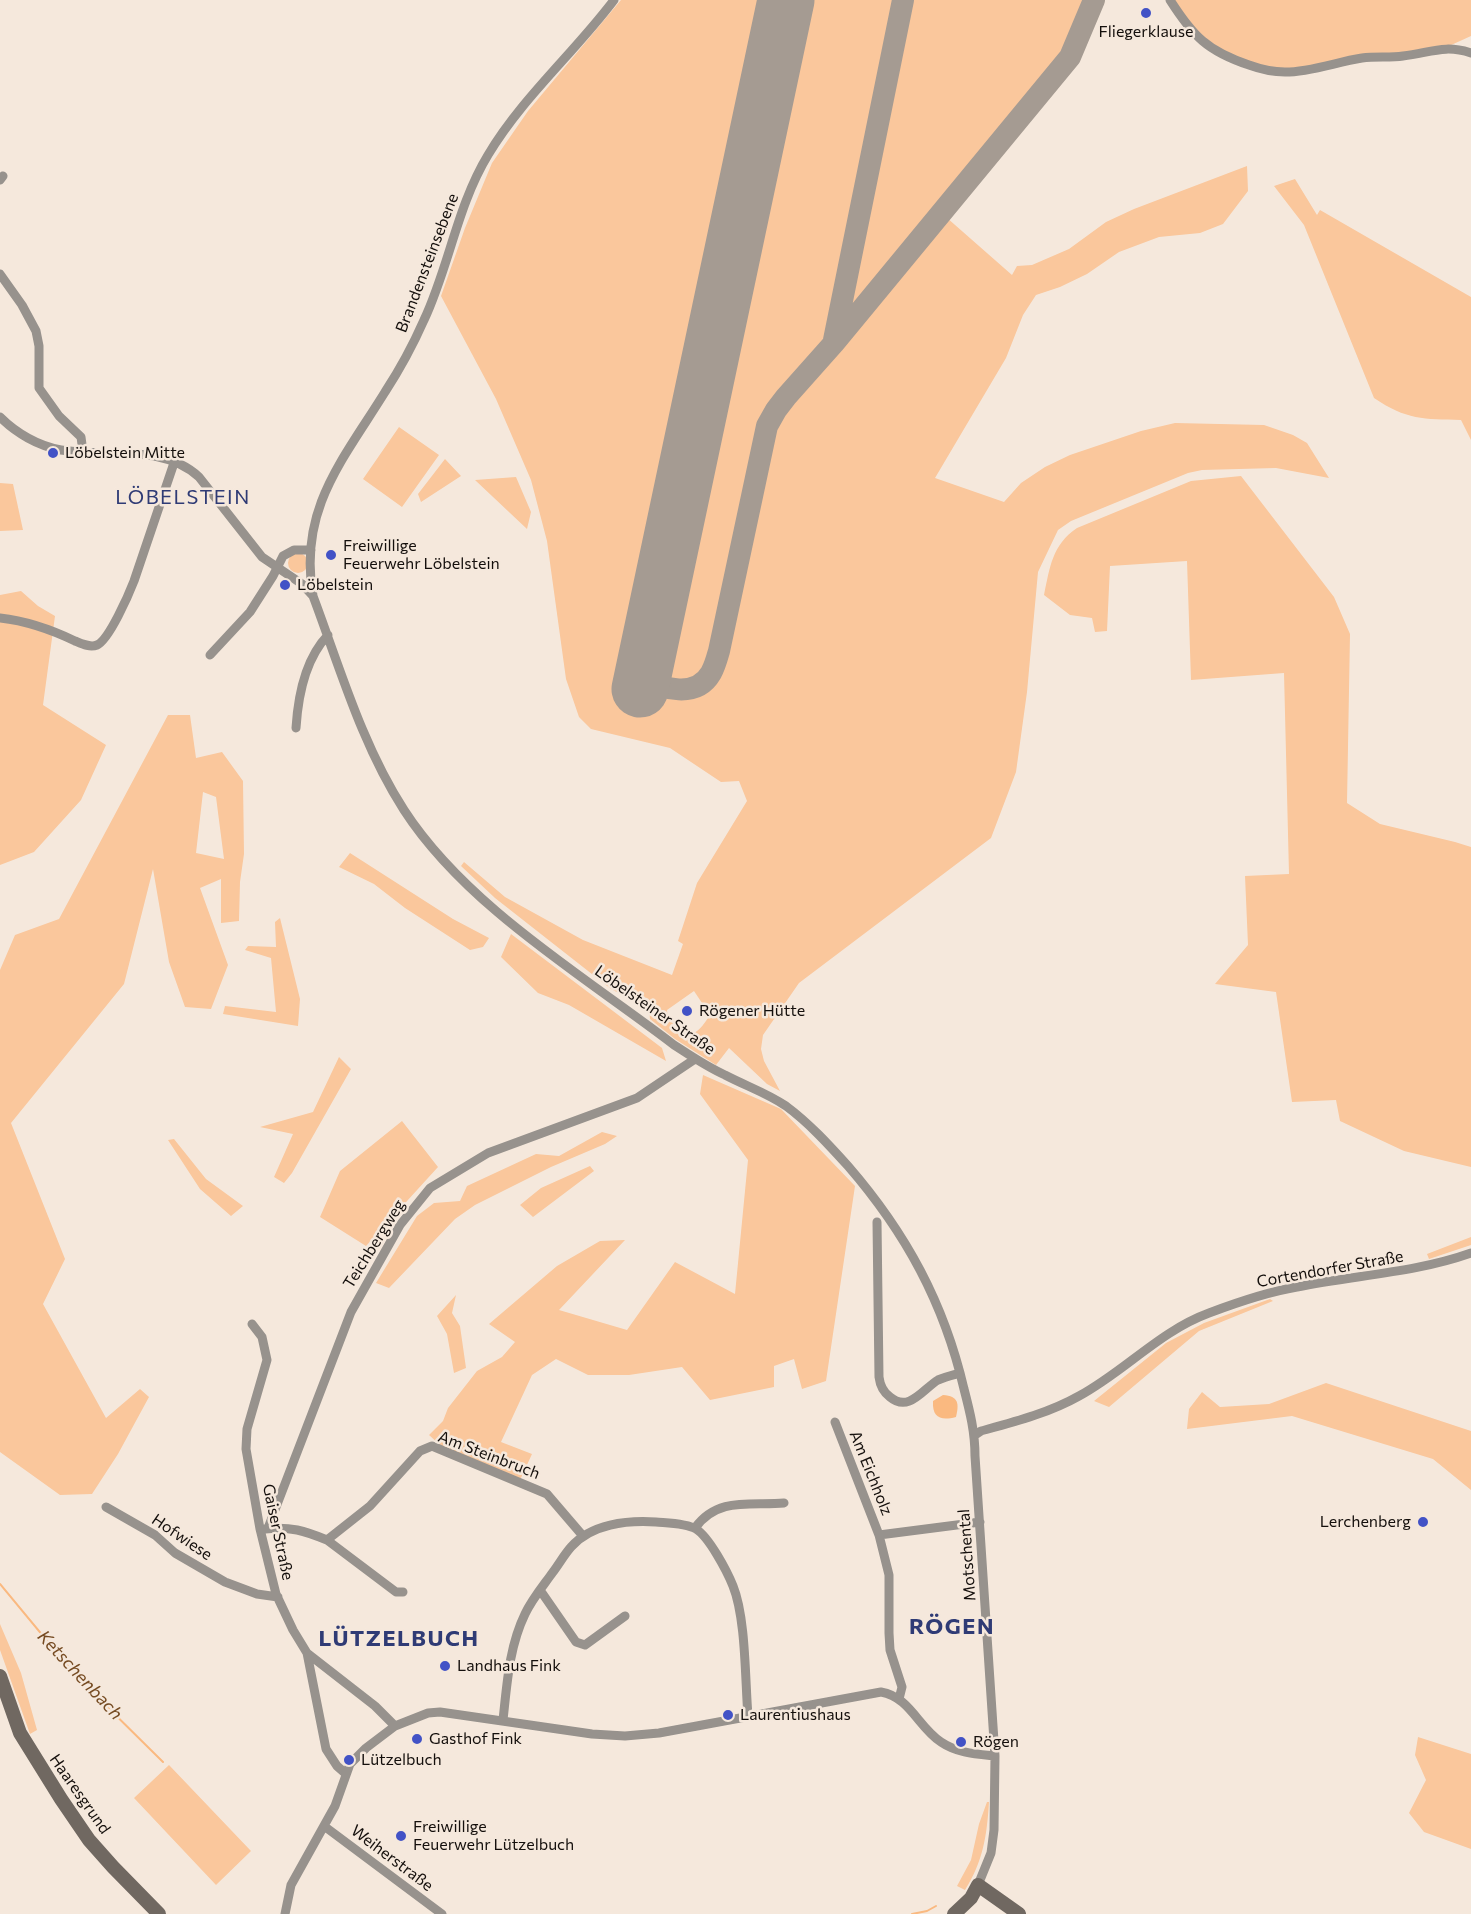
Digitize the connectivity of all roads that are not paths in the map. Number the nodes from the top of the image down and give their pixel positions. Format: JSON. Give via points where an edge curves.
{"nodes":[{"id":1,"x":614,"y":0,"type":"edge"},
{"id":2,"x":1170,"y":0,"type":"edge"},
{"id":3,"x":1471,"y":53,"type":"edge"},
{"id":4,"x":0,"y":274,"type":"edge"},
{"id":5,"x":0,"y":417,"type":"edge"},
{"id":6,"x":83,"y":452,"type":"junction"},
{"id":7,"x":175,"y":460,"type":"junction"},
{"id":8,"x":311,"y":550,"type":"junction"},
{"id":9,"x":277,"y":567,"type":"junction"},
{"id":10,"x":314,"y":596,"type":"junction"},
{"id":11,"x":0,"y":618,"type":"edge"},
{"id":12,"x":328,"y":634,"type":"junction"},
{"id":13,"x":210,"y":655,"type":"dead end"},
{"id":14,"x":296,"y":728,"type":"dead end"},
{"id":15,"x":695,"y":1059,"type":"junction"},
{"id":16,"x":877,"y":1222,"type":"dead end"},
{"id":17,"x":1471,"y":1253,"type":"edge"},
{"id":18,"x":252,"y":1324,"type":"dead end"},
{"id":19,"x":960,"y":1373,"type":"junction"},
{"id":20,"x":834,"y":1422,"type":"dead end"},
{"id":21,"x":975,"y":1435,"type":"junction"},
{"id":22,"x":784,"y":1503,"type":"dead end"},
{"id":23,"x":106,"y":1507,"type":"dead end"},
{"id":24,"x":980,"y":1522,"type":"junction"},
{"id":25,"x":695,"y":1528,"type":"junction"},
{"id":26,"x":264,"y":1529,"type":"junction"},
{"id":27,"x":879,"y":1535,"type":"junction"},
{"id":28,"x":583,"y":1536,"type":"junction"},
{"id":29,"x":327,"y":1540,"type":"junction"},
{"id":30,"x":540,"y":1590,"type":"junction"},
{"id":31,"x":403,"y":1592,"type":"dead end"},
{"id":32,"x":278,"y":1597,"type":"junction"},
{"id":33,"x":625,"y":1616,"type":"dead end"},
{"id":34,"x":307,"y":1653,"type":"junction"},
{"id":35,"x":0,"y":1676,"type":"edge"},
{"id":36,"x":899,"y":1699,"type":"junction"},
{"id":37,"x":748,"y":1716,"type":"junction"},
{"id":38,"x":503,"y":1720,"type":"junction"},
{"id":39,"x":395,"y":1726,"type":"junction"},
{"id":40,"x":995,"y":1756,"type":"junction"},
{"id":41,"x":345,"y":1773,"type":"junction"},
{"id":42,"x":324,"y":1826,"type":"junction"},
{"id":43,"x":978,"y":1885,"type":"junction"},
{"id":44,"x":159,"y":1914,"type":"edge"},
{"id":45,"x":285,"y":1914,"type":"edge"},
{"id":46,"x":442,"y":1914,"type":"edge"},
{"id":47,"x":954,"y":1914,"type":"edge"},
{"id":48,"x":1019,"y":1914,"type":"edge"}],
"edges":[{"from":1,"to":8,"type":"street","name":"Brandensteinsebene","via":[[518,112],[481,166],[455,228],[425,319],[406,358],[334,470],[322,497]]},
{"from":2,"to":3,"type":"street","via":[[1202,42],[1225,57],[1276,71],[1450,48]]},
{"from":4,"to":6,"type":"street","via":[[36,331],[39,388],[81,438]]},
{"from":5,"to":6,"type":"street","name":"Löbelsteiner Straße","via":[[29,438],[60,450]]},
{"from":6,"to":7,"type":"street","name":"Löbelsteiner Straße"},
{"from":7,"to":9,"type":"street","name":"Löbelsteiner Straße","via":[[199,477],[249,543]]},
{"from":7,"to":11,"type":"street","via":[[127,599],[102,642],[94,646],[83,644],[34,624]]},
{"from":8,"to":9,"type":"street","via":[[290,551]]},
{"from":8,"to":10,"type":"street","name":"Brandensteinsebene"},
{"from":9,"to":10,"type":"street","name":"Löbelsteiner Straße"},
{"from":9,"to":13,"type":"street","via":[[250,612]]},
{"from":10,"to":12,"type":"street","name":"Löbelsteiner Straße"},
{"from":12,"to":14,"type":"street","via":[[316,649],[303,684]]},
{"from":12,"to":15,"type":"street","name":"Löbelsteiner Straße","via":[[378,763],[403,809],[439,856],[497,912]]},
{"from":15,"to":19,"type":"street","name":"Löbelsteiner Straße","via":[[787,1107],[816,1132],[871,1192],[931,1289]]},
{"from":15,"to":26,"type":"street","name":"Teichbergweg","via":[[637,1098],[488,1153],[430,1188],[400,1225],[351,1312],[300,1448]]},
{"from":16,"to":19,"type":"street","via":[[882,1388],[893,1400],[906,1402],[939,1379]]},
{"from":17,"to":21,"type":"street","name":"Cortendorfer Straße","via":[[1450,1261],[1287,1289],[1207,1314],[1157,1340],[1080,1396]]},
{"from":18,"to":26,"type":"street","name":"Gaiser Straße","via":[[262,1337],[267,1360],[247,1429],[246,1449]]},
{"from":19,"to":21,"type":"street","name":"Löbelsteiner Straße"},
{"from":20,"to":27,"type":"street","name":"Am Eichholz"},
{"from":21,"to":24,"type":"street","name":"Motschental"},
{"from":22,"to":25,"type":"street","via":[[738,1503],[712,1513]]},
{"from":23,"to":32,"type":"street","name":"Hofwiese","via":[[225,1582]]},
{"from":24,"to":27,"type":"street","name":"Am Eichholz"},
{"from":24,"to":40,"type":"street","name":"Motschental"},
{"from":25,"to":28,"type":"street","via":[[630,1521]]},
{"from":25,"to":37,"type":"street","via":[[707,1540],[737,1599]]},
{"from":26,"to":29,"type":"street","via":[[285,1527]]},
{"from":26,"to":32,"type":"street","name":"Gaiser Straße","via":[[268,1565]]},
{"from":27,"to":36,"type":"street","name":"Am Eichholz","via":[[889,1575],[890,1650],[902,1687]]},
{"from":28,"to":29,"type":"street","name":"Am Steinbruch","via":[[547,1494],[428,1446],[417,1453],[370,1506]]},
{"from":28,"to":30,"type":"street"},
{"from":29,"to":31,"type":"street","via":[[396,1592]]},
{"from":30,"to":33,"type":"street","via":[[581,1645]]},
{"from":30,"to":38,"type":"street","via":[[516,1636]]},
{"from":32,"to":34,"type":"street","name":"Gaiser Straße"},
{"from":34,"to":39,"type":"street"},
{"from":34,"to":41,"type":"street","name":"Gaiser Straße","via":[[326,1749]]},
{"from":35,"to":44,"type":"street","name":"Haaresgrund","via":[[20,1733],[61,1799],[113,1868]]},
{"from":36,"to":37,"type":"street","via":[[874,1692]]},
{"from":36,"to":40,"type":"street","via":[[941,1742],[958,1751]]},
{"from":37,"to":38,"type":"street","via":[[625,1736]]},
{"from":38,"to":39,"type":"street","via":[[440,1712]]},
{"from":39,"to":41,"type":"street","via":[[366,1748]]},
{"from":40,"to":43,"type":"street","name":"Motschental","via":[[991,1853]]},
{"from":41,"to":42,"type":"street","via":[[341,1792]]},
{"from":42,"to":45,"type":"street","via":[[291,1885]]},
{"from":42,"to":46,"type":"street","name":"Weiherstraße"},
{"from":43,"to":47,"type":"street"},
{"from":43,"to":48,"type":"street"}]}
